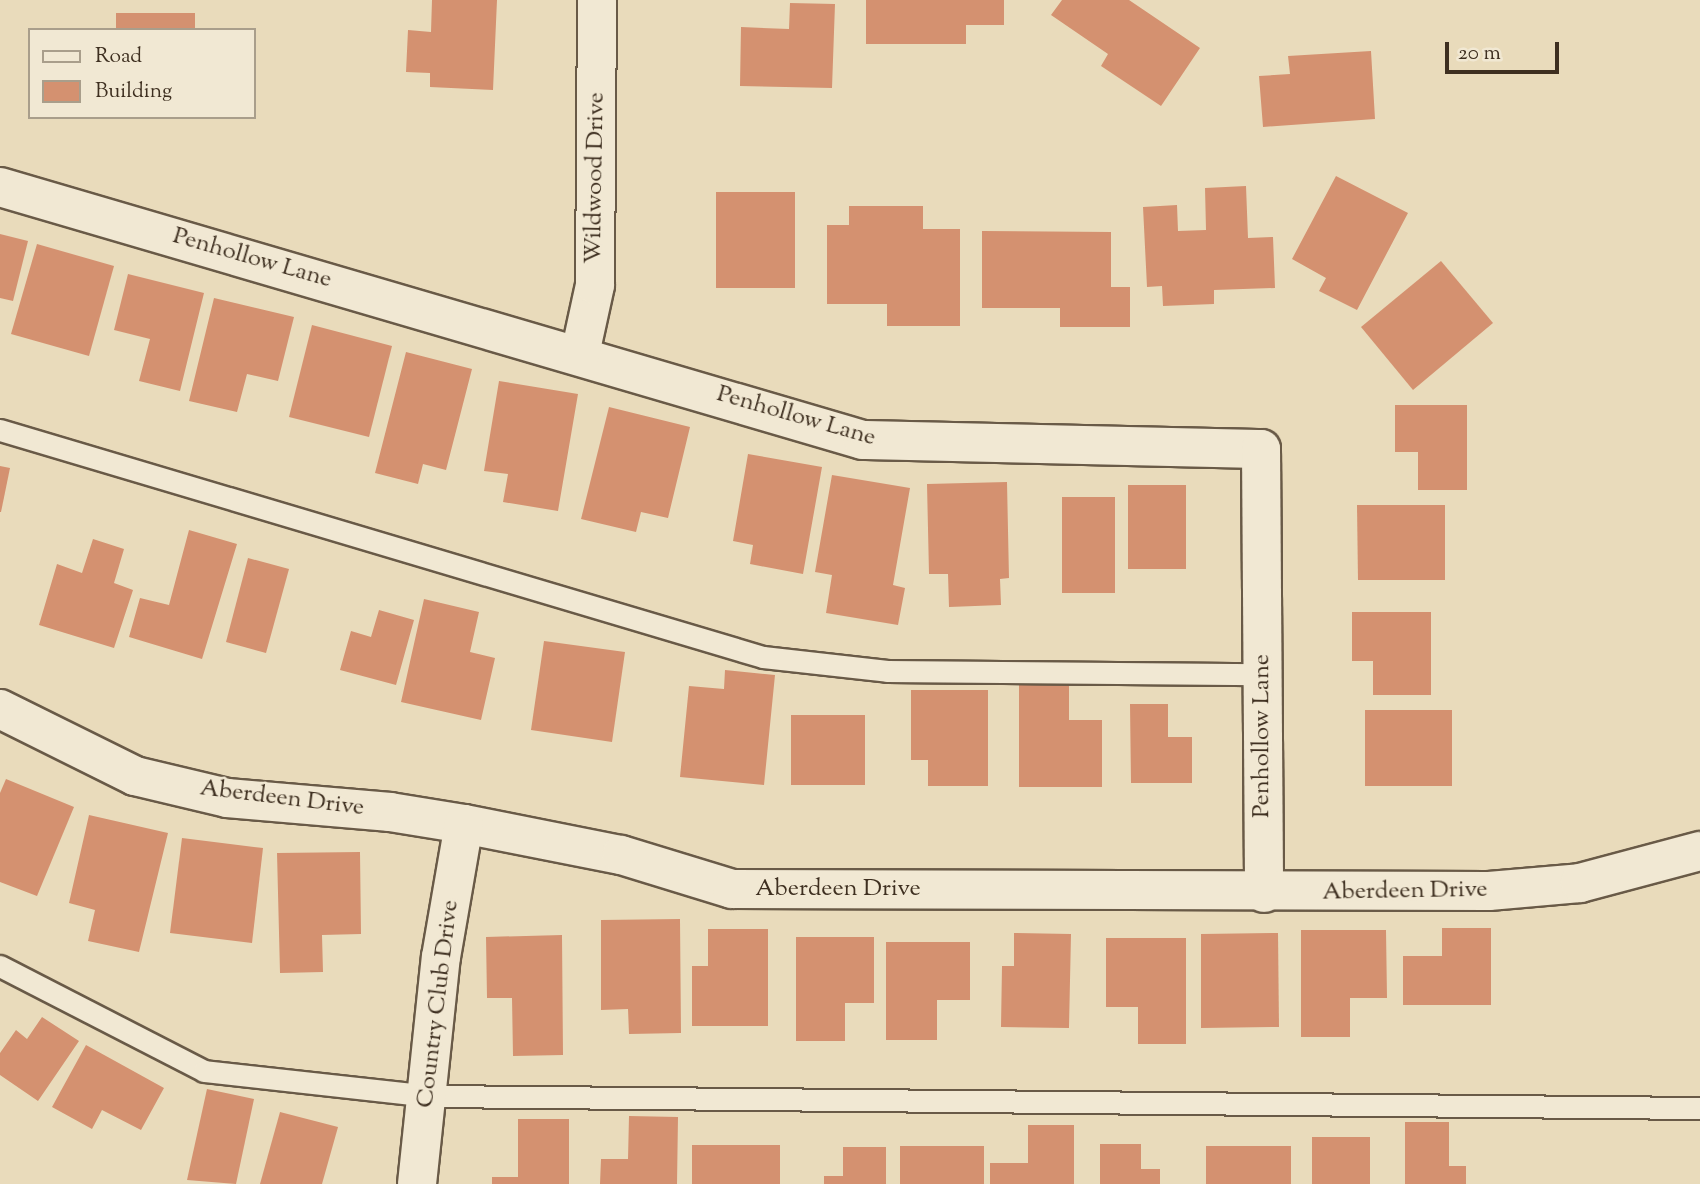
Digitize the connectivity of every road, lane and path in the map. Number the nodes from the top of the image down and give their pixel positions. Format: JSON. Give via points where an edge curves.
{"nodes":[{"id":1,"x":597,"y":0,"type":"edge"},
{"id":2,"x":0,"y":187,"type":"edge"},
{"id":3,"x":580,"y":354,"type":"junction"},
{"id":4,"x":0,"y":430,"type":"edge"},
{"id":5,"x":1262,"y":674,"type":"junction"},
{"id":6,"x":0,"y":709,"type":"edge"},
{"id":7,"x":464,"y":824,"type":"junction"},
{"id":8,"x":1700,"y":850,"type":"edge"},
{"id":9,"x":1264,"y":893,"type":"junction"},
{"id":10,"x":0,"y":965,"type":"edge"},
{"id":11,"x":429,"y":1097,"type":"junction"},
{"id":12,"x":1700,"y":1108,"type":"edge"},
{"id":13,"x":417,"y":1184,"type":"edge"}],
"edges":[{"from":1,"to":3,"type":"street","name":"Wildwood Drive","via":[[595,285]]},
{"from":2,"to":3,"type":"street","name":"Penhollow Lane"},
{"from":3,"to":5,"type":"street","name":"Penhollow Lane","via":[[863,440],[1261,449]]},
{"from":4,"to":5,"type":"lane","via":[[763,657],[887,671]]},
{"from":5,"to":9,"type":"street","name":"Penhollow Lane"},
{"from":6,"to":7,"type":"street","name":"Aberdeen Drive","via":[[135,776],[227,798],[390,812]]},
{"from":7,"to":9,"type":"street","name":"Aberdeen Drive","via":[[621,855],[732,889]]},
{"from":7,"to":11,"type":"street","name":"Country Club Drive","via":[[441,957]]},
{"from":8,"to":9,"type":"street","name":"Aberdeen Drive","via":[[1580,883],[1489,891]]},
{"from":10,"to":11,"type":"lane","via":[[204,1071]]},
{"from":11,"to":12,"type":"lane"},
{"from":11,"to":13,"type":"street","name":"Country Club Drive"}]}
